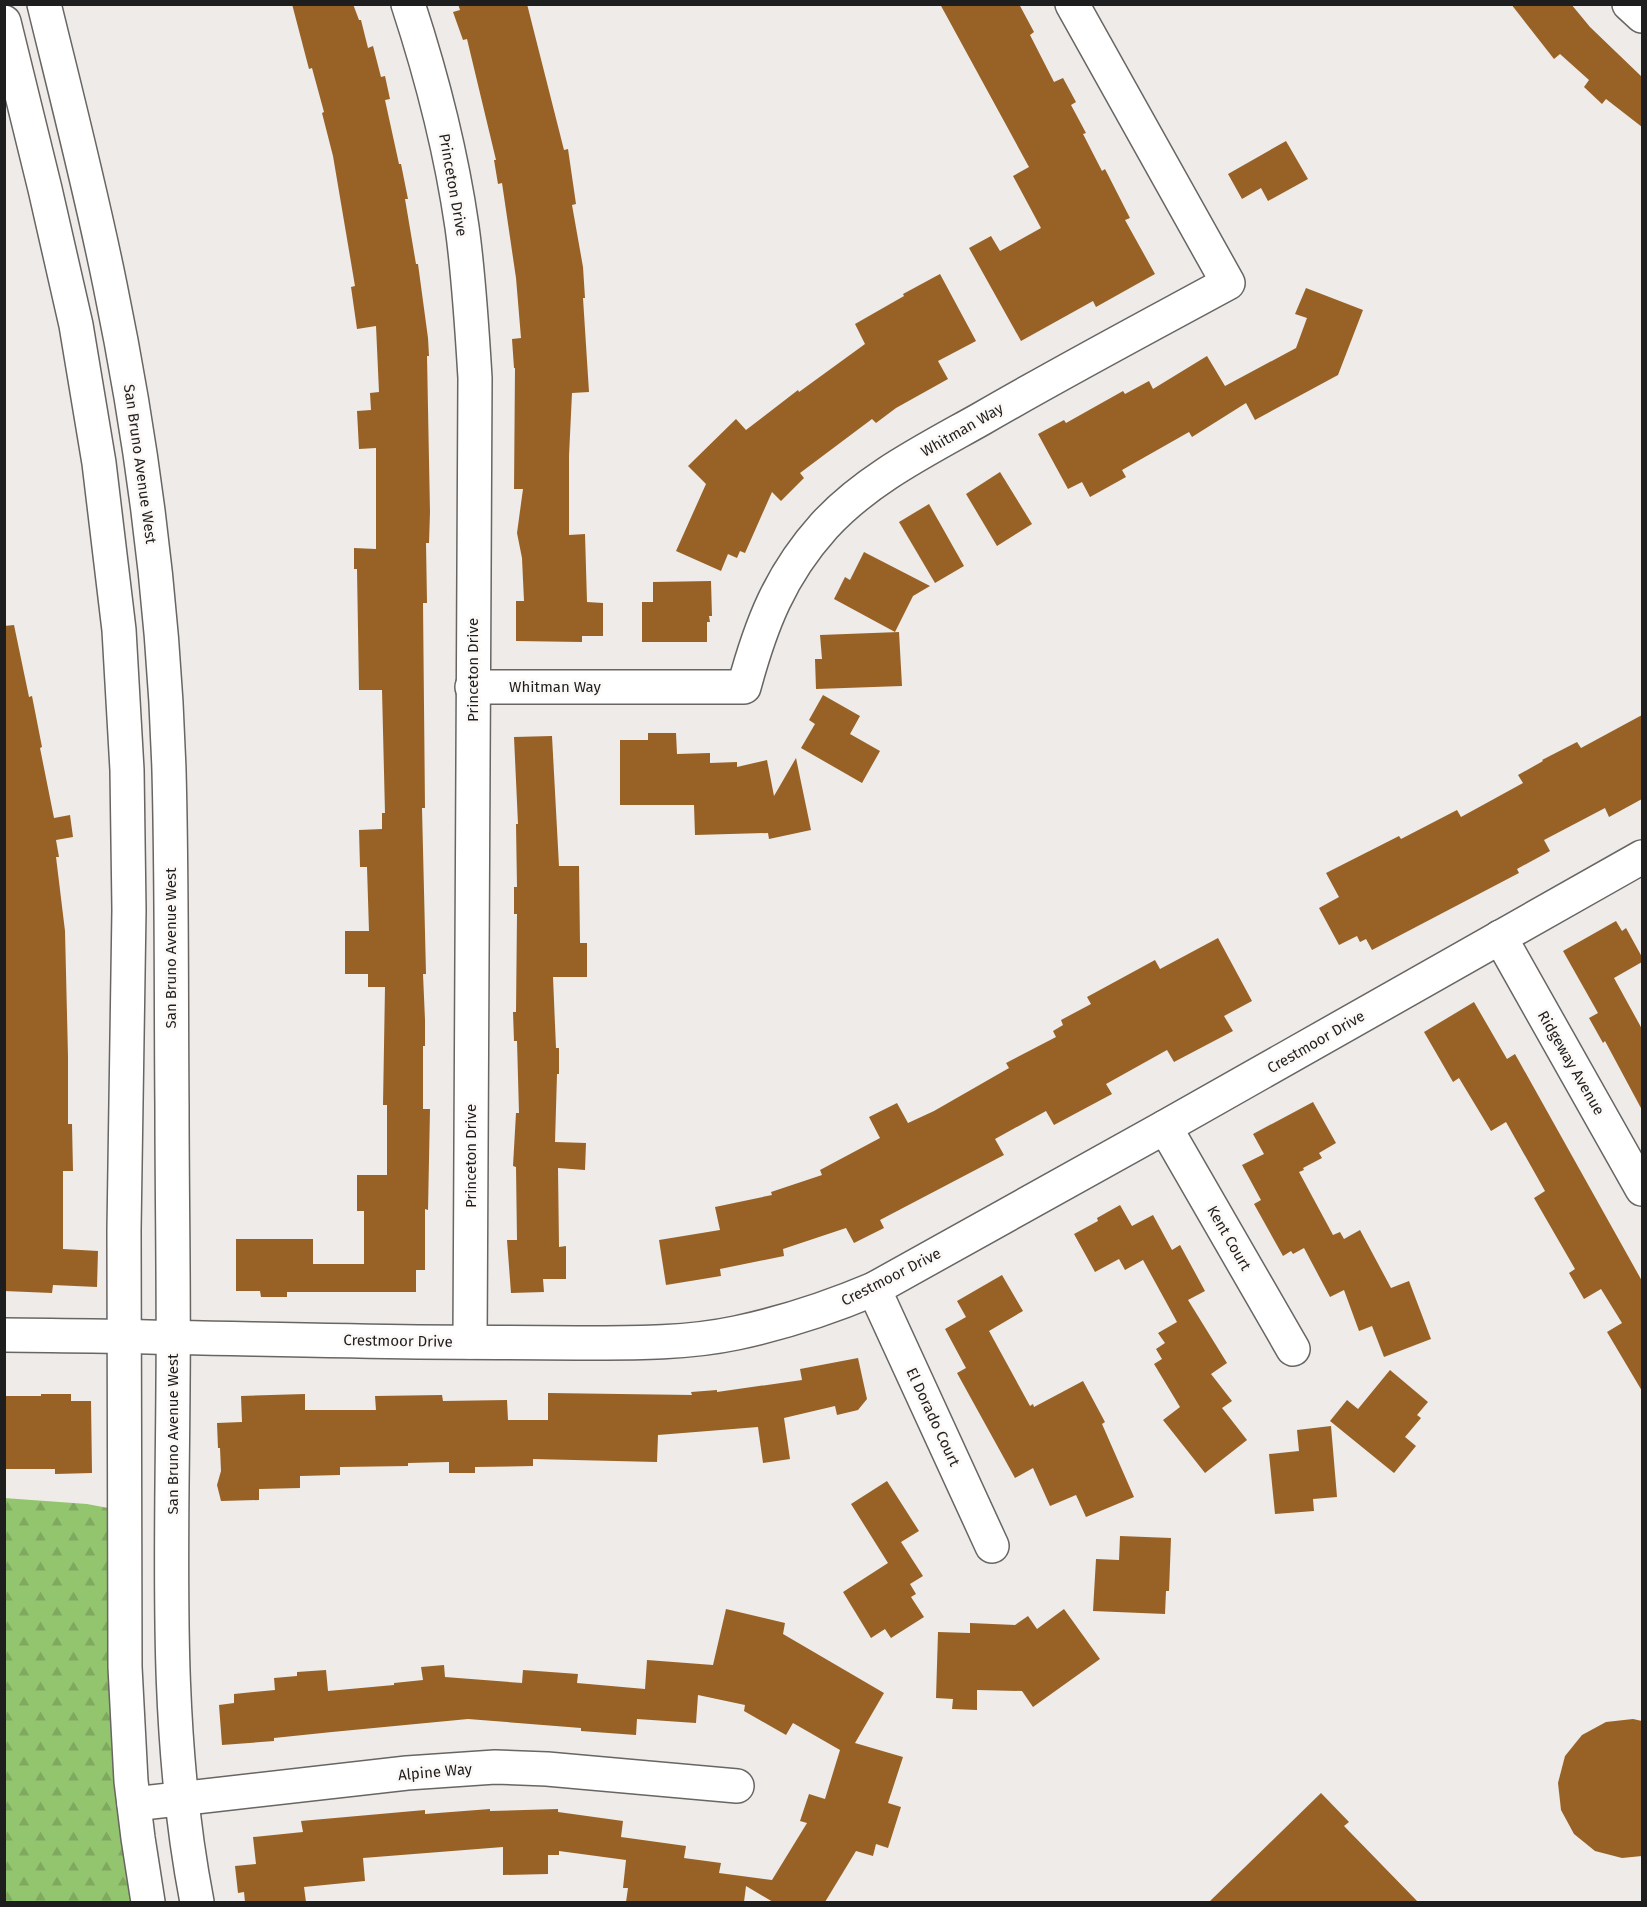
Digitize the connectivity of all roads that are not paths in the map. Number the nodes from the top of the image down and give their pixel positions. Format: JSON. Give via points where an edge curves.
{"nodes":[{"id":1,"x":44,"y":4,"type":"edge"},
{"id":2,"x":408,"y":4,"type":"edge"},
{"id":3,"x":1072,"y":4,"type":"edge"},
{"id":4,"x":1629,"y":4,"type":"edge"},
{"id":5,"x":1642,"y":16,"type":"edge"},
{"id":6,"x":4,"y":22,"type":"edge"},
{"id":7,"x":472,"y":687,"type":"junction"},
{"id":8,"x":1642,"y":857,"type":"edge"},
{"id":9,"x":1500,"y":938,"type":"junction"},
{"id":10,"x":1165,"y":1127,"type":"junction"},
{"id":11,"x":1642,"y":1189,"type":"edge"},
{"id":12,"x":874,"y":1289,"type":"junction"},
{"id":13,"x":4,"y":1335,"type":"edge"},
{"id":14,"x":124,"y":1336,"type":"junction"},
{"id":15,"x":174,"y":1338,"type":"junction"},
{"id":16,"x":470,"y":1342,"type":"junction"},
{"id":17,"x":1293,"y":1349,"type":"dead end"},
{"id":18,"x":992,"y":1546,"type":"dead end"},
{"id":19,"x":737,"y":1786,"type":"dead end"},
{"id":20,"x":181,"y":1799,"type":"junction"},
{"id":21,"x":134,"y":1804,"type":"junction"},
{"id":22,"x":148,"y":1902,"type":"edge"},
{"id":23,"x":197,"y":1902,"type":"edge"}],
"edges":[{"from":1,"to":15,"type":"street","name":"San Bruno Avenue West","via":[[111,286],[141,458],[158,602],[169,775]]},
{"from":2,"to":7,"type":"street","name":"Princeton Drive","via":[[428,64],[447,145],[471,305],[475,378]]},
{"from":3,"to":7,"type":"street","name":"Whitman Way","via":[[1228,283],[910,459],[864,490],[825,526],[792,567],[770,605],[744,687]]},
{"from":4,"to":5,"type":"street"},
{"from":6,"to":14,"type":"street","via":[[78,335],[117,612],[129,883]]},
{"from":7,"to":16,"type":"street","name":"Princeton Drive"},
{"from":8,"to":9,"type":"street","name":"Crestmoor Drive"},
{"from":9,"to":10,"type":"street","name":"Crestmoor Drive"},
{"from":9,"to":11,"type":"street","name":"Ridgeway Avenue"},
{"from":10,"to":12,"type":"street","name":"Crestmoor Drive"},
{"from":10,"to":17,"type":"street","name":"Kent Court"},
{"from":12,"to":16,"type":"street","name":"Crestmoor Drive","via":[[833,1306],[734,1334],[625,1343]]},
{"from":12,"to":18,"type":"street","name":"El Dorado Court"},
{"from":13,"to":14,"type":"street","name":"Crestmoor Drive"},
{"from":14,"to":15,"type":"street","name":"Crestmoor Drive"},
{"from":14,"to":21,"type":"street","via":[[125,1690]]},
{"from":15,"to":16,"type":"street","name":"Crestmoor Drive"},
{"from":15,"to":20,"type":"street","name":"San Bruno Avenue West","via":[[172,1657]]},
{"from":19,"to":20,"type":"street","name":"Alpine Way","via":[[495,1767]]},
{"from":20,"to":21,"type":"street","name":"Alpine Way"},
{"from":20,"to":23,"type":"street","name":"San Bruno Avenue West"},
{"from":21,"to":22,"type":"street"}]}
